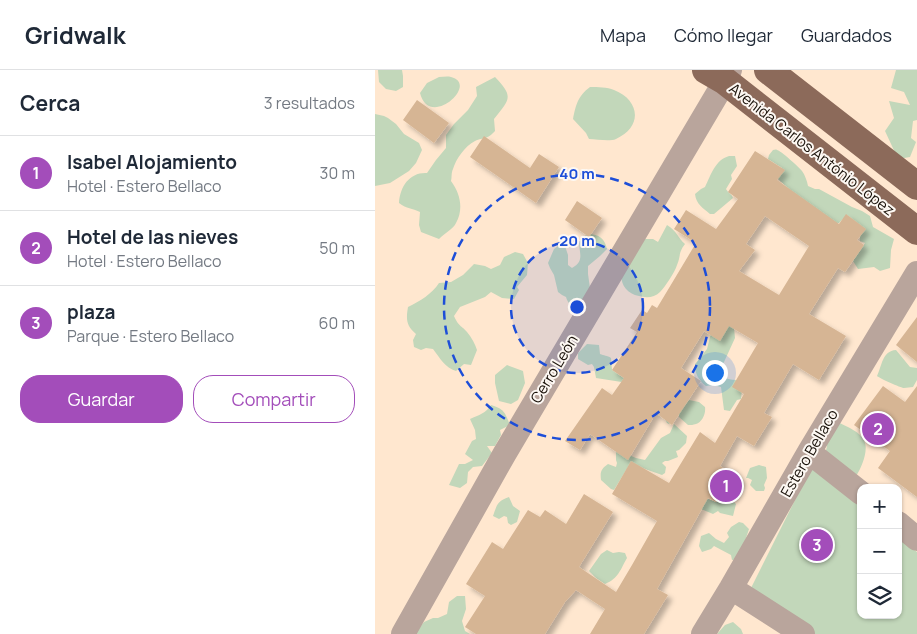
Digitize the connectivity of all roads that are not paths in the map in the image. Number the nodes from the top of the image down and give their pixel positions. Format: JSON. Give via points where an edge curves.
{"nodes":[{"id":1,"x":768,"y":70,"type":"edge"},
{"id":2,"x":720,"y":74,"type":"edge"},
{"id":3,"x":917,"y":186,"type":"edge"},
{"id":4,"x":917,"y":231,"type":"edge"},
{"id":5,"x":917,"y":273,"type":"edge"},
{"id":6,"x":809,"y":452,"type":"junction"},
{"id":7,"x":857,"y":490,"type":"edge"},
{"id":8,"x":902,"y":527,"type":"edge"},
{"id":9,"x":917,"y":538,"type":"edge"},
{"id":10,"x":731,"y":588,"type":"junction"},
{"id":11,"x":403,"y":634,"type":"edge"},
{"id":12,"x":703,"y":634,"type":"edge"},
{"id":13,"x":803,"y":634,"type":"edge"}],
"edges":[{"from":1,"to":3,"type":"main road"},
{"from":2,"to":4,"type":"main road","name":"Avenida Carlos António López"},
{"from":2,"to":11,"type":"street","name":"Cerro León"},
{"from":5,"to":6,"type":"street","name":"Estero Bellaco"},
{"from":6,"to":7,"type":"street"},
{"from":6,"to":10,"type":"street","name":"Estero Bellaco"},
{"from":8,"to":9,"type":"street"},
{"from":10,"to":12,"type":"street","name":"Estero Bellaco"},
{"from":10,"to":13,"type":"street"}]}
